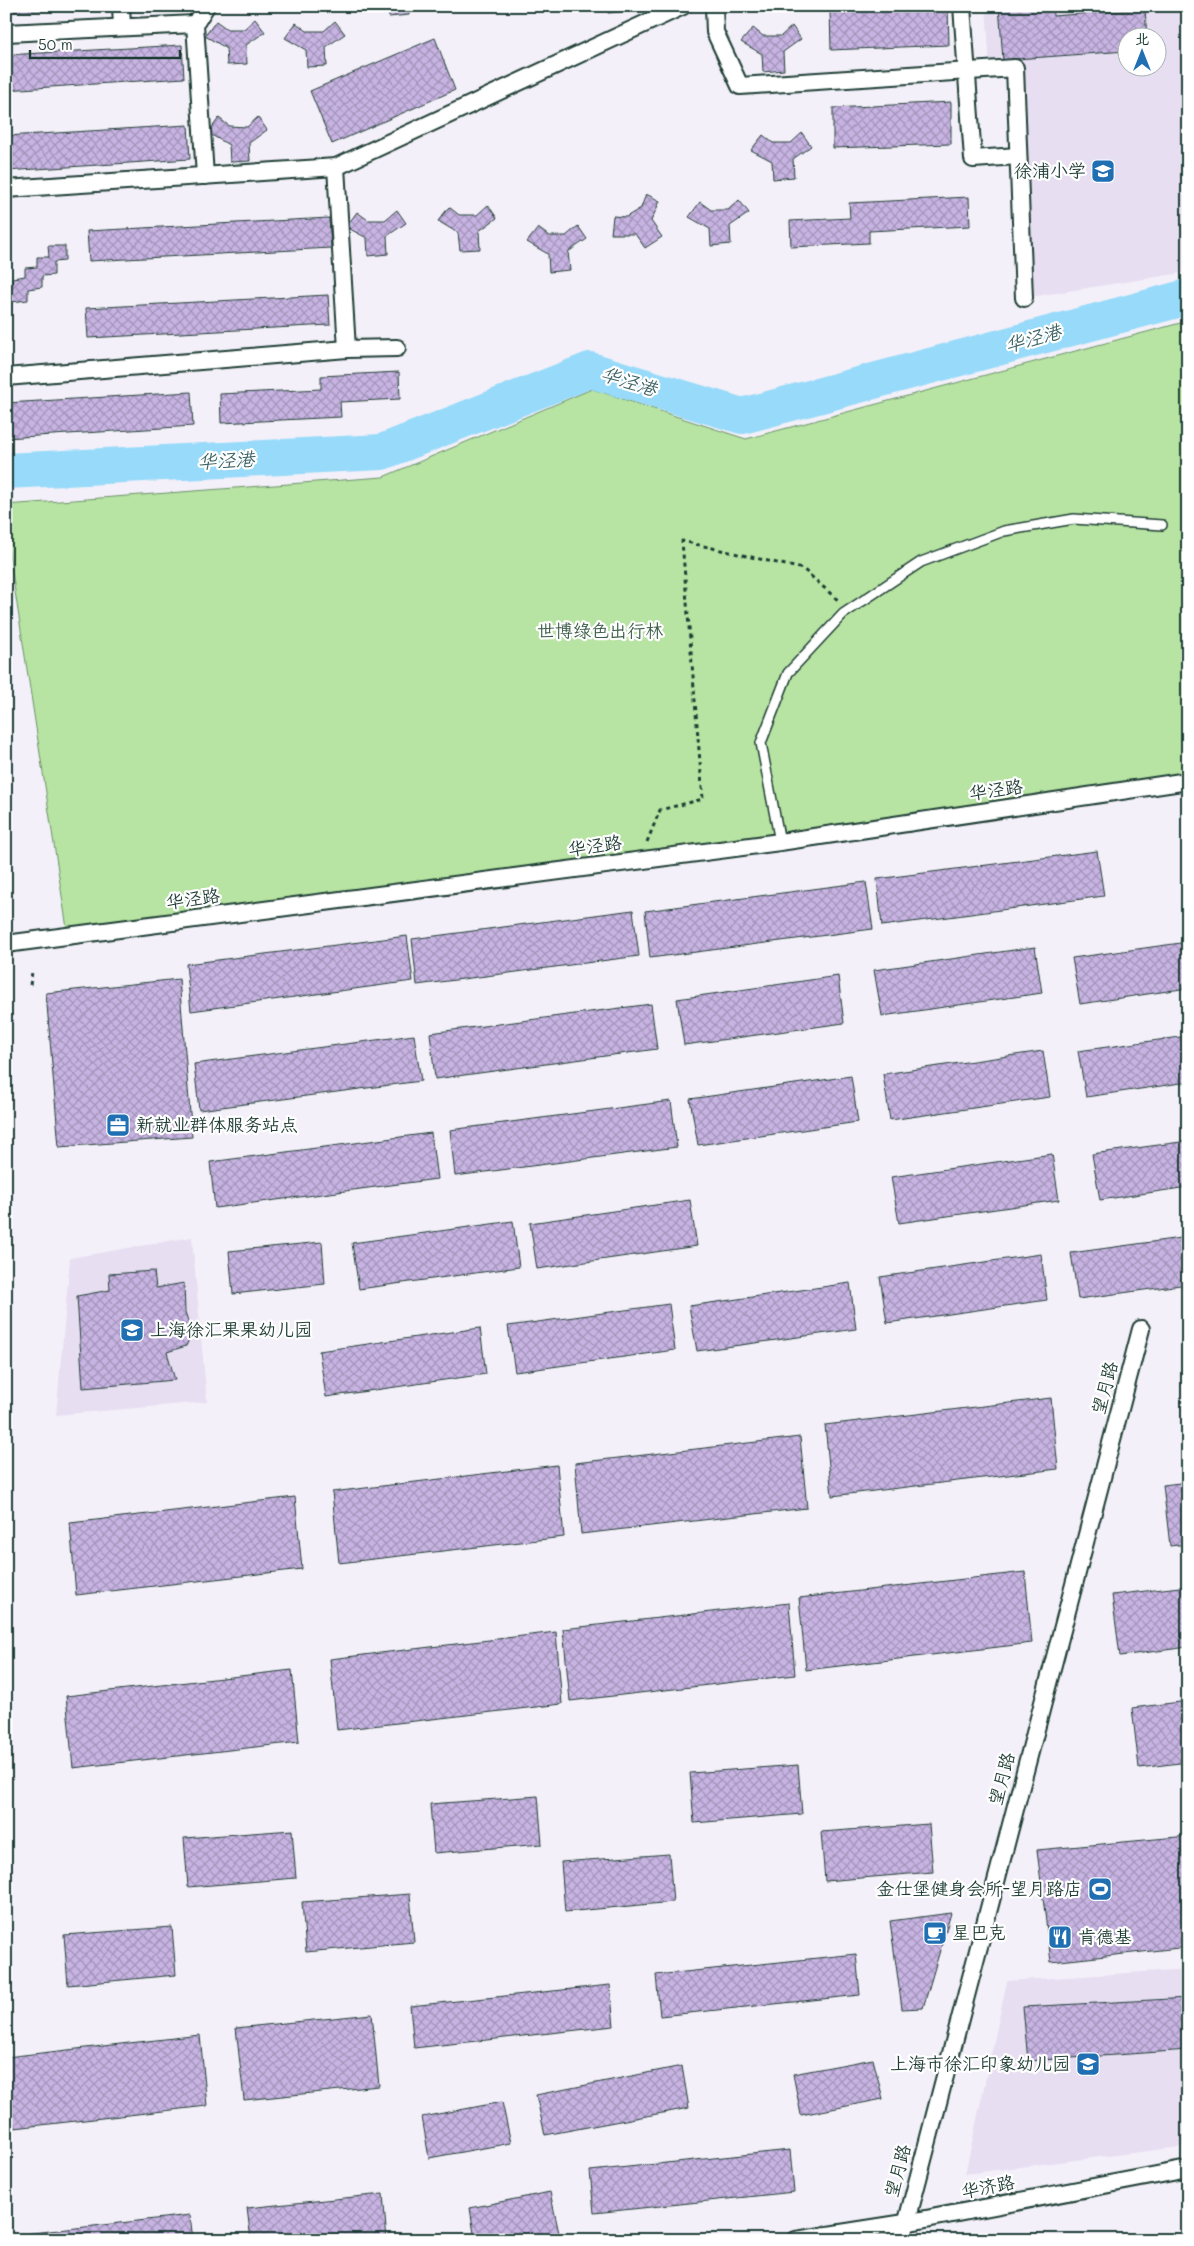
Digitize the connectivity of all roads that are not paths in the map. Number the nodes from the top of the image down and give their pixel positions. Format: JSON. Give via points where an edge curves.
{"nodes":[{"id":1,"x":121,"y":6,"type":"edge"},
{"id":2,"x":206,"y":6,"type":"edge"},
{"id":3,"x":683,"y":6,"type":"edge"},
{"id":4,"x":714,"y":6,"type":"edge"},
{"id":5,"x":962,"y":6,"type":"edge"},
{"id":6,"x":195,"y":24,"type":"junction"},
{"id":7,"x":122,"y":26,"type":"junction"},
{"id":8,"x":6,"y":33,"type":"edge"},
{"id":9,"x":967,"y":72,"type":"junction"},
{"id":10,"x":1018,"y":156,"type":"junction"},
{"id":11,"x":336,"y":167,"type":"junction"},
{"id":12,"x":205,"y":176,"type":"junction"},
{"id":13,"x":6,"y":189,"type":"edge"},
{"id":14,"x":1024,"y":298,"type":"dead end"},
{"id":15,"x":397,"y":348,"type":"dead end"},
{"id":16,"x":347,"y":349,"type":"junction"},
{"id":17,"x":6,"y":377,"type":"edge"},
{"id":18,"x":1162,"y":525,"type":"dead end"},
{"id":19,"x":1188,"y":781,"type":"edge"},
{"id":20,"x":780,"y":842,"type":"junction"},
{"id":21,"x":6,"y":944,"type":"edge"},
{"id":22,"x":1141,"y":1329,"type":"dead end"},
{"id":23,"x":1188,"y":2170,"type":"edge"},
{"id":24,"x":905,"y":2223,"type":"junction"},
{"id":25,"x":796,"y":2240,"type":"edge"},
{"id":26,"x":902,"y":2240,"type":"edge"}],
"edges":[{"from":1,"to":7,"type":"street"},
{"from":2,"to":6,"type":"street"},
{"from":3,"to":11,"type":"street"},
{"from":4,"to":9,"type":"street","via":[[715,32],[740,86]]},
{"from":5,"to":9,"type":"street"},
{"from":6,"to":7,"type":"street"},
{"from":6,"to":12,"type":"street"},
{"from":7,"to":8,"type":"street"},
{"from":9,"to":10,"type":"street","via":[[972,160]]},
{"from":9,"to":10,"type":"street","via":[[1015,68]]},
{"from":10,"to":14,"type":"street"},
{"from":11,"to":12,"type":"street"},
{"from":11,"to":16,"type":"street"},
{"from":12,"to":13,"type":"street"},
{"from":15,"to":16,"type":"street"},
{"from":16,"to":17,"type":"street"},
{"from":18,"to":20,"type":"lane","via":[[1074,519],[1004,531],[920,562],[849,610],[788,673],[761,743]]},
{"from":19,"to":20,"type":"street","name":"华泾路"},
{"from":20,"to":21,"type":"street","name":"华泾路"},
{"from":22,"to":24,"type":"street","name":"望月路"},
{"from":23,"to":24,"type":"street","name":"华济路"},
{"from":24,"to":25,"type":"street","name":"华济路"},
{"from":24,"to":26,"type":"street","name":"望月路"}]}
